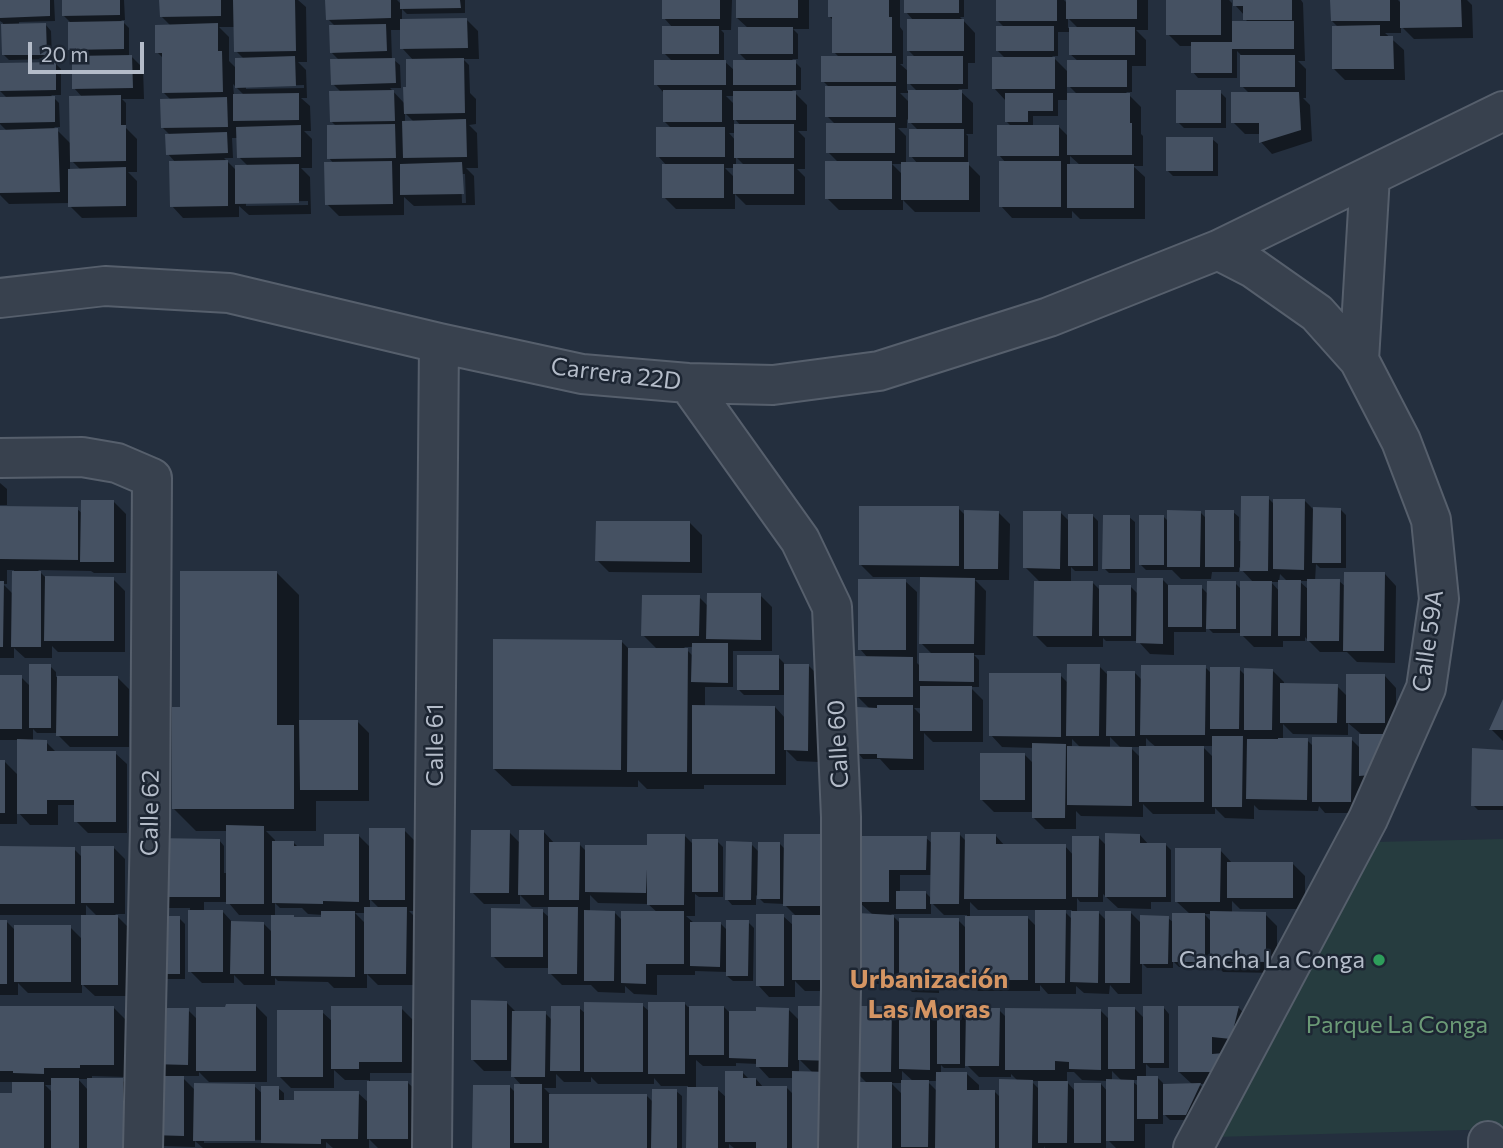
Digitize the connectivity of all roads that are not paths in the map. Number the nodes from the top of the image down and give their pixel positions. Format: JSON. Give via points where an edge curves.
{"nodes":[{"id":1,"x":1503,"y":111,"type":"edge"},
{"id":2,"x":1370,"y":176,"type":"junction"},
{"id":3,"x":1218,"y":250,"type":"junction"},
{"id":4,"x":0,"y":298,"type":"edge"},
{"id":5,"x":439,"y":342,"type":"junction"},
{"id":6,"x":1359,"y":360,"type":"junction"},
{"id":7,"x":688,"y":383,"type":"junction"},
{"id":8,"x":0,"y":458,"type":"edge"},
{"id":9,"x":143,"y":1148,"type":"edge"},
{"id":10,"x":432,"y":1148,"type":"edge"},
{"id":11,"x":838,"y":1148,"type":"edge"},
{"id":12,"x":1193,"y":1148,"type":"edge"}],
"edges":[{"from":1,"to":2,"type":"street","name":"Carrera 22D"},
{"from":2,"to":3,"type":"street","name":"Carrera 22D"},
{"from":2,"to":6,"type":"street"},
{"from":3,"to":6,"type":"street","name":"Calle 59A","via":[[1317,313]]},
{"from":3,"to":7,"type":"street","name":"Carrera 22D","via":[[1049,317],[879,370],[773,384]]},
{"from":4,"to":5,"type":"street","name":"Carrera 22D","via":[[105,286],[229,293]]},
{"from":5,"to":7,"type":"street","name":"Carrera 22D","via":[[582,374]]},
{"from":5,"to":10,"type":"street","name":"Calle 61"},
{"from":6,"to":12,"type":"street","name":"Calle 59A","via":[[1401,441],[1431,520],[1440,599],[1426,688],[1363,830]]},
{"from":7,"to":11,"type":"street","name":"Calle 60","via":[[800,540],[832,607],[841,817]]},
{"from":8,"to":9,"type":"street","name":"Calle 62","via":[[82,457],[117,463],[152,478]]}]}
